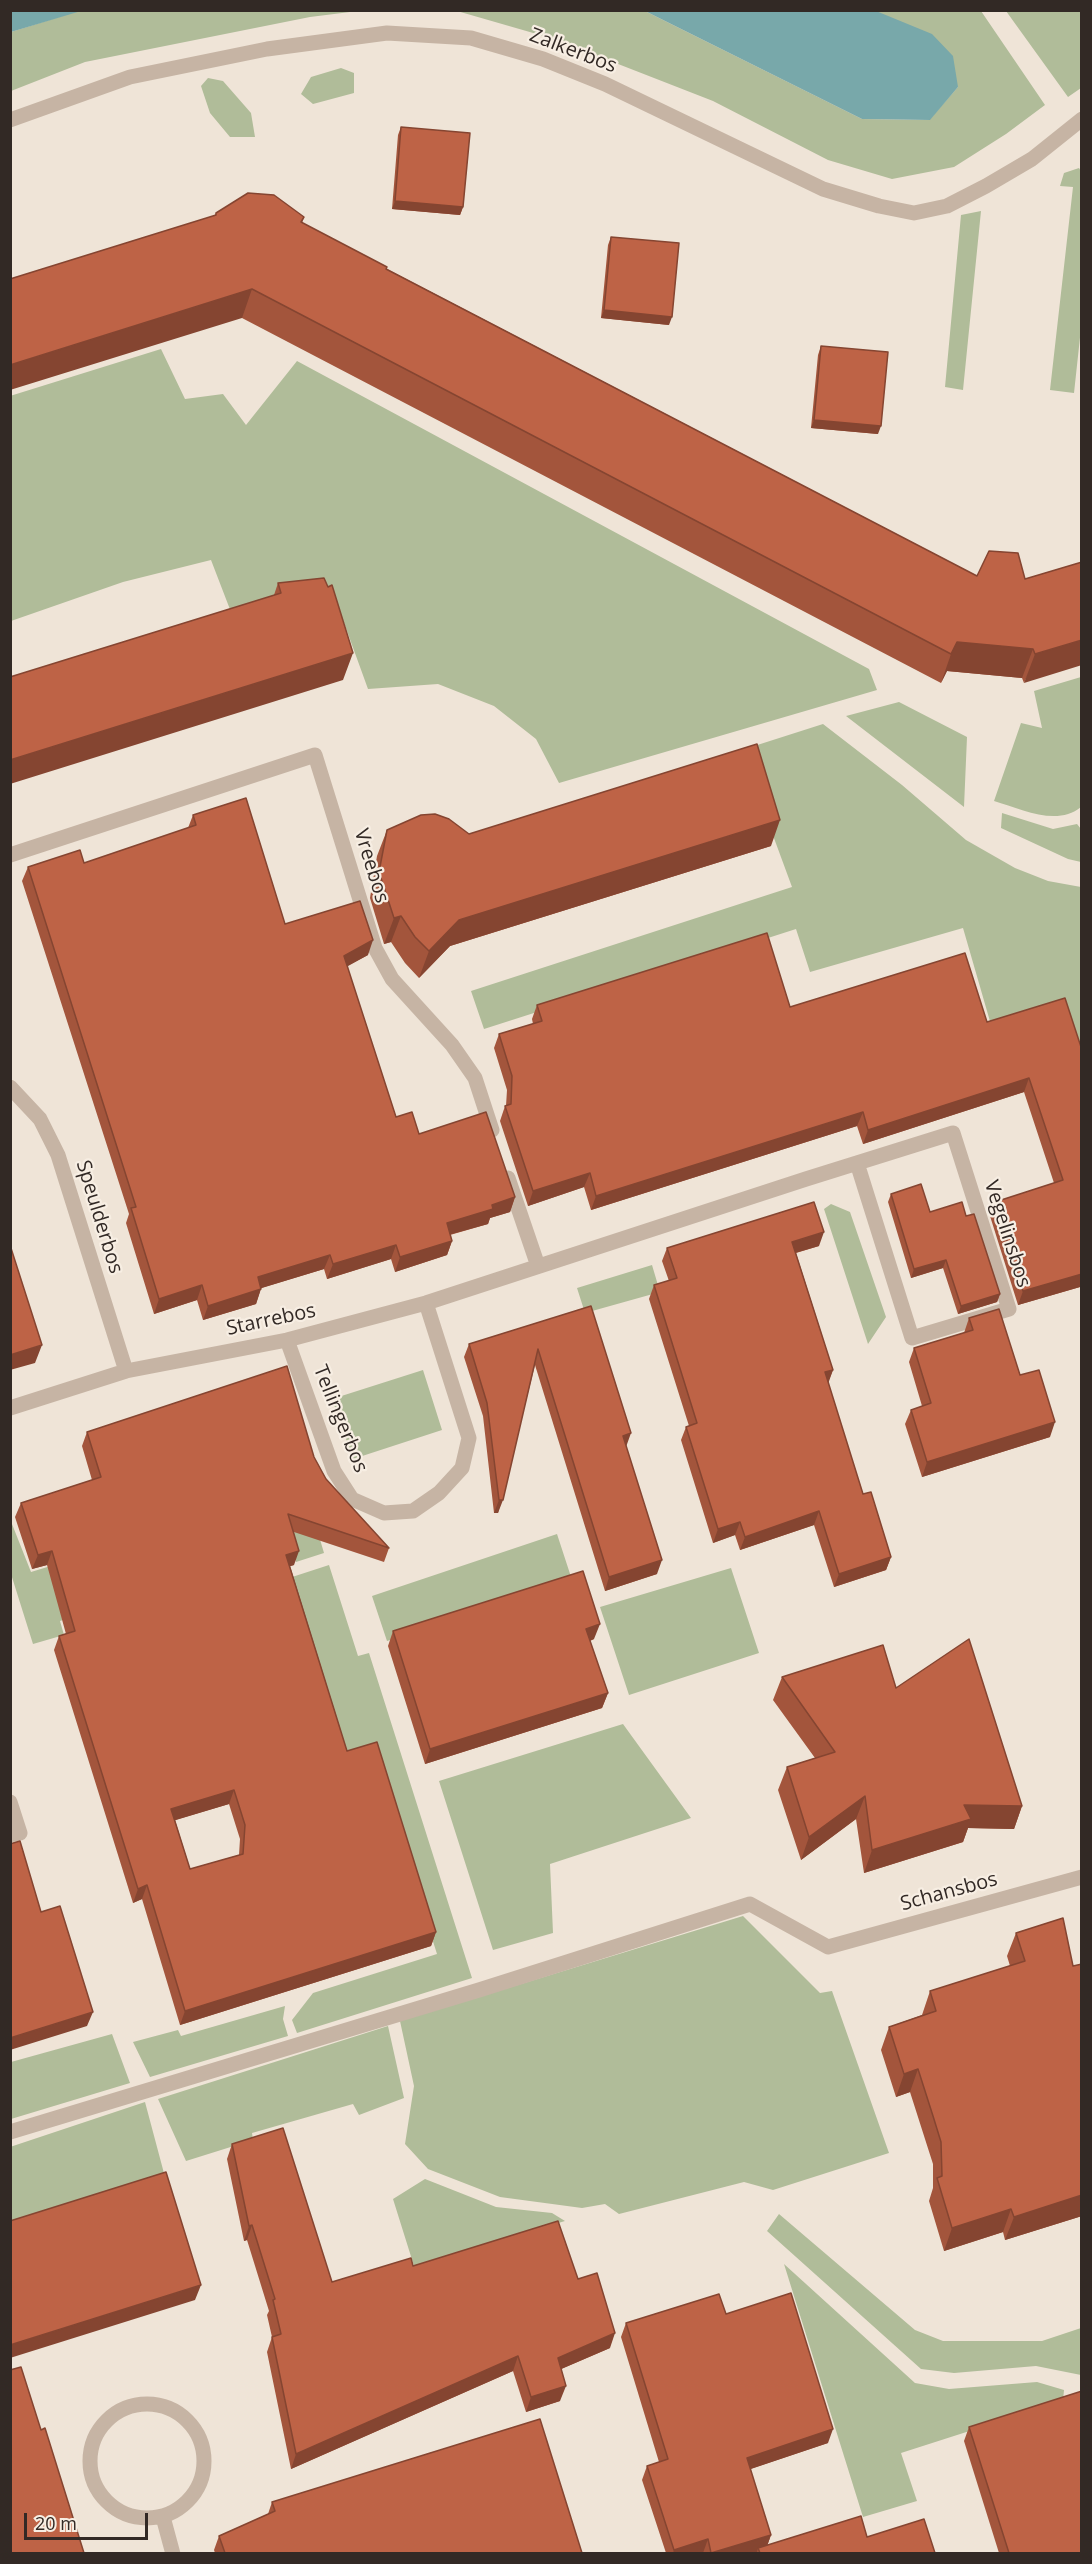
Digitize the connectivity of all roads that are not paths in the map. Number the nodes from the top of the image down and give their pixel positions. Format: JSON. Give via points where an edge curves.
{"nodes":[{"id":1,"x":1082,"y":119,"type":"edge"},
{"id":2,"x":10,"y":120,"type":"edge"},
{"id":3,"x":10,"y":855,"type":"edge"},
{"id":4,"x":10,"y":1087,"type":"edge"},
{"id":5,"x":498,"y":1147,"type":"edge"},
{"id":6,"x":857,"y":1163,"type":"junction"},
{"id":7,"x":505,"y":1168,"type":"edge"},
{"id":8,"x":538,"y":1266,"type":"junction"},
{"id":9,"x":426,"y":1303,"type":"junction"},
{"id":10,"x":287,"y":1340,"type":"junction"},
{"id":11,"x":126,"y":1371,"type":"junction"},
{"id":12,"x":10,"y":1408,"type":"edge"},
{"id":13,"x":10,"y":1802,"type":"edge"},
{"id":14,"x":10,"y":1835,"type":"edge"},
{"id":15,"x":1082,"y":1877,"type":"edge"},
{"id":16,"x":10,"y":2133,"type":"edge"},
{"id":17,"x":163,"y":2517,"type":"junction"},
{"id":18,"x":173,"y":2553,"type":"edge"}],
"edges":[{"from":1,"to":2,"type":"street","name":"Zalkerbos","via":[[1032,159],[986,186],[947,206],[914,213],[823,189],[605,84],[543,58],[471,39],[387,33],[267,50],[130,77]]},
{"from":3,"to":5,"type":"street","name":"Vreebos","via":[[315,755],[375,948],[392,979],[452,1045],[475,1078]]},
{"from":4,"to":11,"type":"street","name":"Speulderbos","via":[[40,1119],[58,1155]]},
{"from":6,"to":6,"type":"street","name":"Vegelinsbos","via":[[953,1133],[1009,1309],[912,1338]]},
{"from":6,"to":8,"type":"street","name":"Vegelinsbos"},
{"from":7,"to":8,"type":"street"},
{"from":8,"to":9,"type":"street","name":"Starrebos"},
{"from":9,"to":10,"type":"street","name":"Starrebos"},
{"from":9,"to":10,"type":"street","name":"Tellingerbos","via":[[469,1438],[462,1468],[440,1493],[413,1511],[384,1513],[352,1499],[334,1471]]},
{"from":10,"to":11,"type":"street","name":"Starrebos"},
{"from":11,"to":12,"type":"street","name":"Starrebos"},
{"from":13,"to":14,"type":"street","via":[[20,1833]]},
{"from":15,"to":16,"type":"street","name":"Schansbos","via":[[828,1947],[750,1904]]},
{"from":17,"to":17,"type":"street","via":[[144,2519],[126,2515],[97,2491],[90,2473],[95,2436],[106,2421],[139,2403],[158,2404],[191,2423],[205,2458],[203,2478],[194,2495],[180,2509]]},
{"from":17,"to":18,"type":"street"}]}
